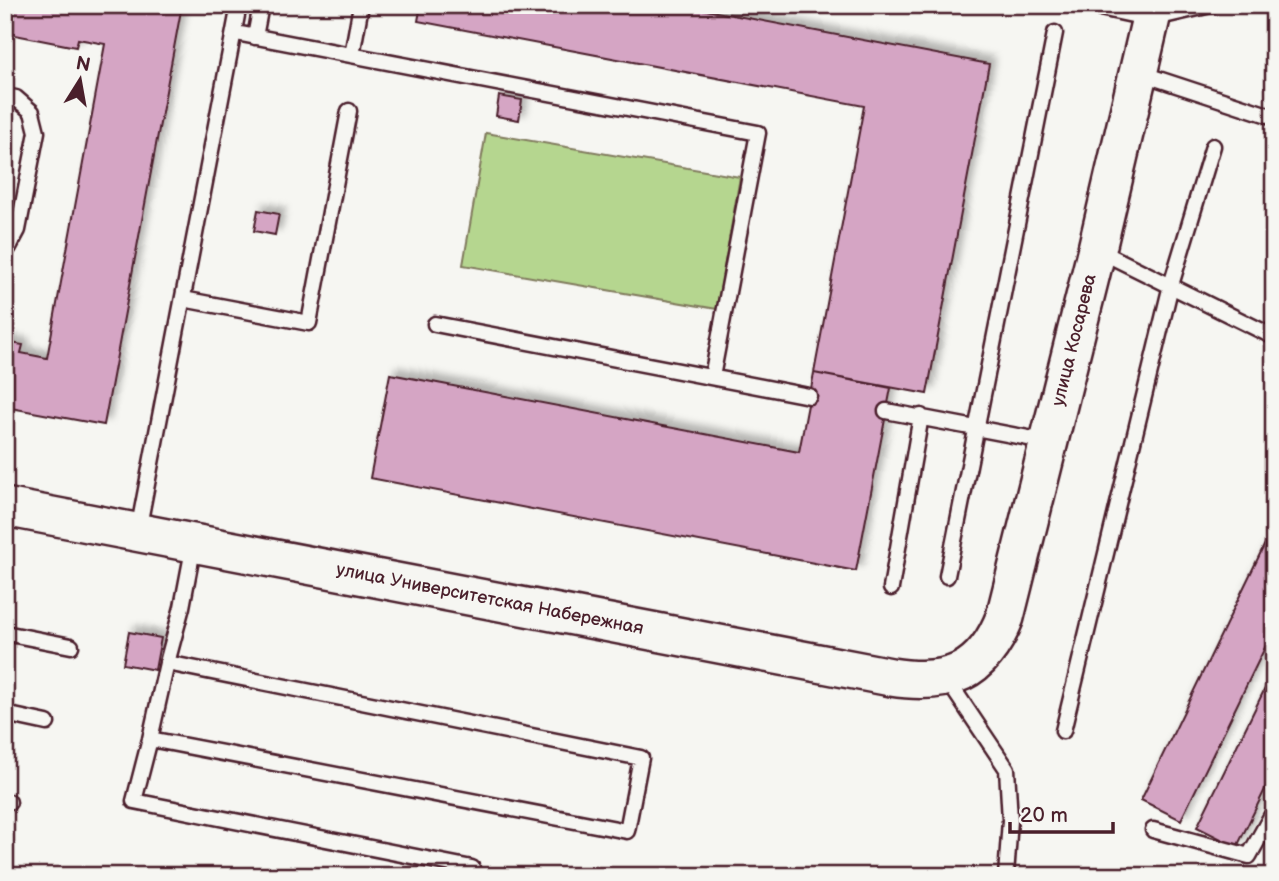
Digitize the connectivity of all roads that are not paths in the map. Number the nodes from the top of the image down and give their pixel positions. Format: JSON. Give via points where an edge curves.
{"nodes":[{"id":1,"x":239,"y":5,"type":"edge"},
{"id":2,"x":261,"y":5,"type":"edge"},
{"id":3,"x":361,"y":5,"type":"edge"},
{"id":4,"x":1086,"y":5,"type":"edge"},
{"id":5,"x":1211,"y":5,"type":"edge"},
{"id":6,"x":1152,"y":12,"type":"edge"},
{"id":7,"x":236,"y":33,"type":"junction"},
{"id":8,"x":1055,"y":33,"type":"dead end"},
{"id":9,"x":255,"y":37,"type":"junction"},
{"id":10,"x":352,"y":55,"type":"junction"},
{"id":11,"x":1138,"y":73,"type":"junction"},
{"id":12,"x":5,"y":96,"type":"edge"},
{"id":13,"x":349,"y":111,"type":"dead end"},
{"id":14,"x":1274,"y":117,"type":"edge"},
{"id":15,"x":1213,"y":146,"type":"dead end"},
{"id":16,"x":5,"y":248,"type":"edge"},
{"id":17,"x":1097,"y":249,"type":"junction"},
{"id":18,"x":1171,"y":285,"type":"junction"},
{"id":19,"x":183,"y":299,"type":"junction"},
{"id":20,"x":435,"y":324,"type":"dead end"},
{"id":21,"x":1274,"y":337,"type":"edge"},
{"id":22,"x":712,"y":377,"type":"junction"},
{"id":23,"x":810,"y":396,"type":"dead end"},
{"id":24,"x":886,"y":411,"type":"dead end"},
{"id":25,"x":921,"y":416,"type":"junction"},
{"id":26,"x":977,"y":427,"type":"junction"},
{"id":27,"x":1049,"y":442,"type":"junction"},
{"id":28,"x":5,"y":507,"type":"edge"},
{"id":29,"x":138,"y":531,"type":"junction"},
{"id":30,"x":194,"y":542,"type":"junction"},
{"id":31,"x":947,"y":576,"type":"dead end"},
{"id":32,"x":891,"y":588,"type":"dead end"},
{"id":33,"x":5,"y":633,"type":"edge"},
{"id":34,"x":71,"y":646,"type":"dead end"},
{"id":35,"x":167,"y":663,"type":"junction"},
{"id":36,"x":958,"y":671,"type":"junction"},
{"id":37,"x":5,"y":714,"type":"edge"},
{"id":38,"x":47,"y":723,"type":"dead end"},
{"id":39,"x":1063,"y":731,"type":"dead end"},
{"id":40,"x":150,"y":739,"type":"junction"},
{"id":41,"x":1274,"y":811,"type":"edge"},
{"id":42,"x":1153,"y":830,"type":"dead end"},
{"id":43,"x":472,"y":868,"type":"dead end"},
{"id":44,"x":1006,"y":876,"type":"edge"}],
"edges":[{"from":1,"to":7,"type":"lane"},
{"from":2,"to":9,"type":"lane"},
{"from":3,"to":10,"type":"lane"},
{"from":4,"to":6,"type":"lane"},
{"from":5,"to":6,"type":"lane"},
{"from":6,"to":11,"type":"main road","name":"улица Косарева"},
{"from":7,"to":9,"type":"lane"},
{"from":7,"to":19,"type":"lane"},
{"from":8,"to":26,"type":"lane"},
{"from":9,"to":10,"type":"lane"},
{"from":10,"to":22,"type":"lane","via":[[758,132]]},
{"from":11,"to":14,"type":"lane"},
{"from":11,"to":17,"type":"main road","name":"улица Косарева"},
{"from":12,"to":16,"type":"lane","via":[[32,112],[37,132],[18,230]]},
{"from":13,"to":19,"type":"lane","via":[[309,323]]},
{"from":15,"to":18,"type":"lane"},
{"from":17,"to":18,"type":"lane"},
{"from":17,"to":27,"type":"main road","name":"улица Косарева"},
{"from":18,"to":21,"type":"lane"},
{"from":18,"to":39,"type":"lane"},
{"from":19,"to":29,"type":"lane"},
{"from":20,"to":22,"type":"lane"},
{"from":22,"to":23,"type":"lane"},
{"from":24,"to":25,"type":"lane"},
{"from":25,"to":26,"type":"lane"},
{"from":25,"to":32,"type":"lane"},
{"from":26,"to":27,"type":"lane"},
{"from":26,"to":31,"type":"lane"},
{"from":27,"to":36,"type":"main road","name":"улица Косарева","via":[[996,640],[986,654]]},
{"from":28,"to":29,"type":"main road","name":"улица Университетская Набережная"},
{"from":29,"to":30,"type":"main road","name":"улица Университетская Набережная"},
{"from":30,"to":35,"type":"lane"},
{"from":30,"to":36,"type":"main road","name":"улица Университетская Набережная","via":[[891,677],[922,680]]},
{"from":33,"to":34,"type":"lane"},
{"from":35,"to":40,"type":"lane"},
{"from":35,"to":40,"type":"lane","via":[[642,758],[627,831]]},
{"from":36,"to":44,"type":"lane","via":[[1007,769]]},
{"from":37,"to":38,"type":"lane"},
{"from":40,"to":43,"type":"lane","via":[[134,801]]},
{"from":41,"to":42,"type":"lane","via":[[1249,856]]}]}
